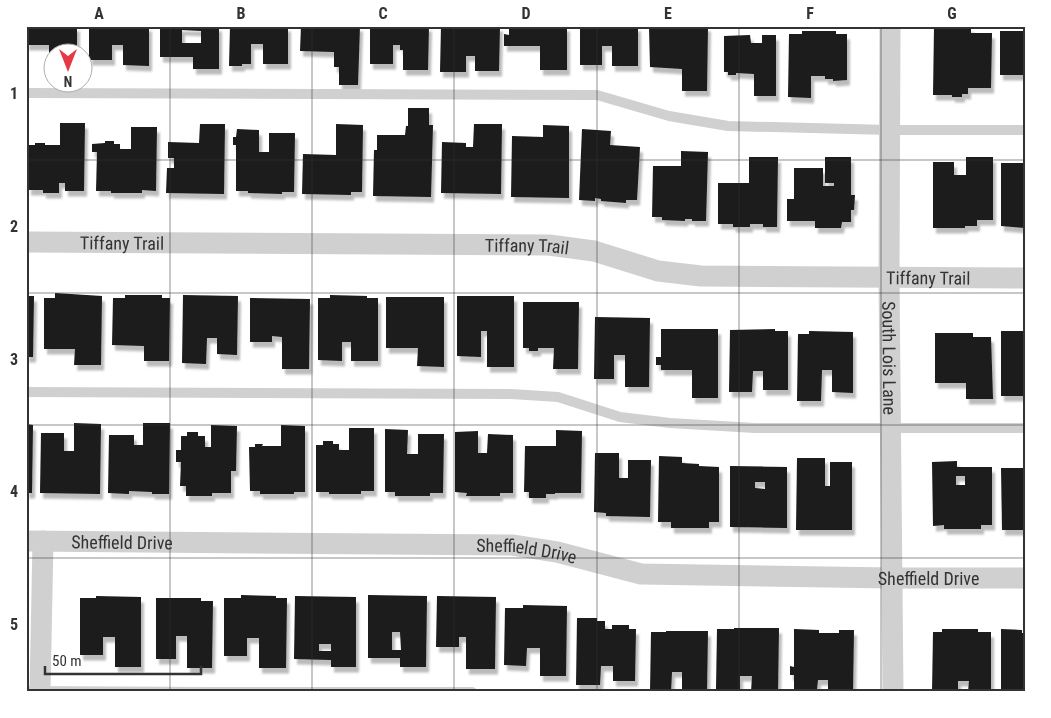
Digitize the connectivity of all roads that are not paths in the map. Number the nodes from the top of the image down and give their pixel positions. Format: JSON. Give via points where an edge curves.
{"nodes":[{"id":1,"x":890,"y":26,"type":"edge"},
{"id":2,"x":26,"y":93,"type":"edge"},
{"id":3,"x":890,"y":130,"type":"junction"},
{"id":4,"x":1025,"y":130,"type":"edge"},
{"id":5,"x":26,"y":242,"type":"edge"},
{"id":6,"x":889,"y":278,"type":"junction"},
{"id":7,"x":1025,"y":278,"type":"edge"},
{"id":8,"x":26,"y":392,"type":"edge"},
{"id":9,"x":892,"y":428,"type":"junction"},
{"id":10,"x":1025,"y":428,"type":"edge"},
{"id":11,"x":35,"y":541,"type":"edge"},
{"id":12,"x":892,"y":578,"type":"junction"},
{"id":13,"x":1025,"y":578,"type":"edge"},
{"id":14,"x":35,"y":691,"type":"edge"},
{"id":15,"x":213,"y":692,"type":"edge"},
{"id":16,"x":472,"y":692,"type":"edge"},
{"id":17,"x":893,"y":692,"type":"edge"}],
"edges":[{"from":1,"to":3,"type":"street","name":"South Lois Lane"},
{"from":2,"to":3,"type":"lane","via":[[598,96],[669,116],[728,126]]},
{"from":3,"to":4,"type":"lane"},
{"from":3,"to":6,"type":"street","name":"South Lois Lane"},
{"from":5,"to":6,"type":"street","name":"Tiffany Trail","via":[[549,245],[594,250],[658,271],[701,276]]},
{"from":6,"to":7,"type":"street","name":"Tiffany Trail"},
{"from":6,"to":9,"type":"street","name":"South Lois Lane"},
{"from":8,"to":9,"type":"lane","via":[[510,394],[558,397],[620,417],[670,422],[755,428]]},
{"from":9,"to":10,"type":"lane"},
{"from":9,"to":12,"type":"street","name":"South Lois Lane"},
{"from":11,"to":12,"type":"street","name":"Sheffield Drive","via":[[512,545],[557,552],[641,574]]},
{"from":11,"to":14,"type":"street"},
{"from":12,"to":13,"type":"street","name":"Sheffield Drive"},
{"from":12,"to":17,"type":"street","name":"South Lois Lane"},
{"from":14,"to":15,"type":"lane"},
{"from":15,"to":16,"type":"lane"}]}
